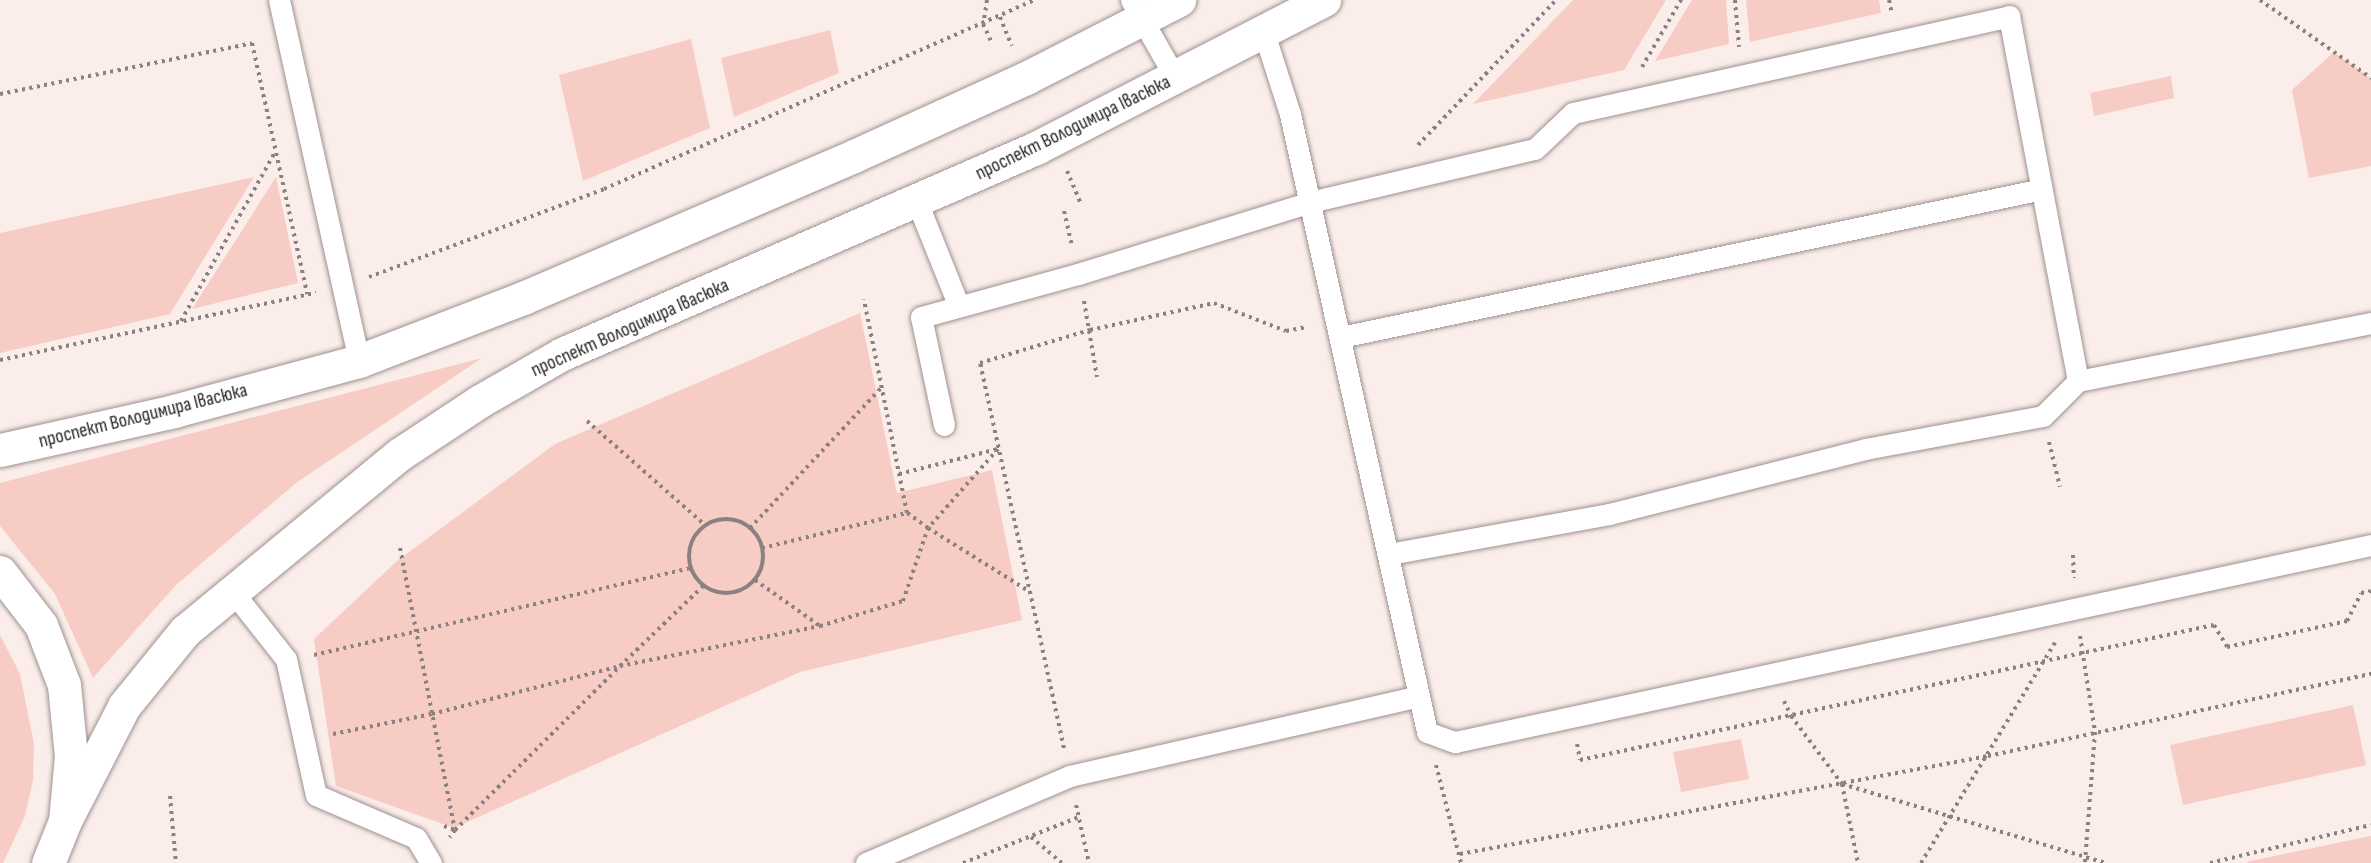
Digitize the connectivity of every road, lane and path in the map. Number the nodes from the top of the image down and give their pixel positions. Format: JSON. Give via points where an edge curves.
{"nodes":[{"id":1,"x":279,"y":0,"type":"edge"},
{"id":2,"x":987,"y":0,"type":"edge"},
{"id":3,"x":1034,"y":0,"type":"edge"},
{"id":4,"x":1179,"y":0,"type":"edge"},
{"id":5,"x":1324,"y":0,"type":"edge"},
{"id":6,"x":1556,"y":0,"type":"edge"},
{"id":7,"x":1681,"y":0,"type":"edge"},
{"id":8,"x":1735,"y":0,"type":"edge"},
{"id":9,"x":2260,"y":0,"type":"edge"},
{"id":10,"x":1137,"y":10,"type":"edge"},
{"id":11,"x":983,"y":24,"type":"junction"},
{"id":12,"x":1264,"y":33,"type":"junction"},
{"id":13,"x":991,"y":41,"type":"dead end"},
{"id":14,"x":1742,"y":74,"type":"junction"},
{"id":15,"x":2371,"y":78,"type":"edge"},
{"id":16,"x":1176,"y":79,"type":"junction"},
{"id":17,"x":0,"y":94,"type":"edge"},
{"id":18,"x":1622,"y":101,"type":"junction"},
{"id":19,"x":276,"y":151,"type":"junction"},
{"id":20,"x":1379,"y":186,"type":"junction"},
{"id":21,"x":2042,"y":189,"type":"junction"},
{"id":22,"x":917,"y":202,"type":"junction"},
{"id":23,"x":1310,"y":202,"type":"junction"},
{"id":24,"x":343,"y":287,"type":"junction"},
{"id":25,"x":307,"y":294,"type":"junction"},
{"id":26,"x":864,"y":299,"type":"dead end"},
{"id":27,"x":958,"y":304,"type":"junction"},
{"id":28,"x":181,"y":322,"type":"junction"},
{"id":29,"x":2371,"y":323,"type":"edge"},
{"id":30,"x":1339,"y":329,"type":"junction"},
{"id":31,"x":0,"y":360,"type":"edge"},
{"id":32,"x":359,"y":361,"type":"junction"},
{"id":33,"x":2078,"y":381,"type":"junction"},
{"id":34,"x":882,"y":388,"type":"junction"},
{"id":35,"x":2043,"y":416,"type":"junction"},
{"id":36,"x":586,"y":421,"type":"dead end"},
{"id":37,"x":944,"y":425,"type":"dead end"},
{"id":38,"x":999,"y":449,"type":"junction"},
{"id":39,"x":0,"y":450,"type":"edge"},
{"id":40,"x":899,"y":474,"type":"junction"},
{"id":41,"x":2060,"y":487,"type":"dead end"},
{"id":42,"x":907,"y":513,"type":"junction"},
{"id":43,"x":705,"y":525,"type":"junction"},
{"id":44,"x":750,"y":528,"type":"junction"},
{"id":45,"x":928,"y":528,"type":"junction"},
{"id":46,"x":2371,"y":545,"type":"edge"},
{"id":47,"x":400,"y":548,"type":"dead end"},
{"id":48,"x":762,"y":548,"type":"junction"},
{"id":49,"x":1389,"y":554,"type":"junction"},
{"id":50,"x":2073,"y":555,"type":"dead end"},
{"id":51,"x":690,"y":568,"type":"junction"},
{"id":52,"x":0,"y":572,"type":"edge"},
{"id":53,"x":755,"y":580,"type":"junction"},
{"id":54,"x":703,"y":586,"type":"junction"},
{"id":55,"x":2371,"y":591,"type":"edge"},
{"id":56,"x":233,"y":592,"type":"junction"},
{"id":57,"x":1030,"y":592,"type":"junction"},
{"id":58,"x":2075,"y":608,"type":"junction"},
{"id":59,"x":820,"y":626,"type":"junction"},
{"id":60,"x":416,"y":632,"type":"junction"},
{"id":61,"x":2083,"y":654,"type":"junction"},
{"id":62,"x":312,"y":656,"type":"dead end"},
{"id":63,"x":2043,"y":664,"type":"junction"},
{"id":64,"x":620,"y":666,"type":"junction"},
{"id":65,"x":1773,"y":673,"type":"junction"},
{"id":66,"x":2371,"y":674,"type":"edge"},
{"id":67,"x":1418,"y":696,"type":"junction"},
{"id":68,"x":432,"y":714,"type":"junction"},
{"id":69,"x":1791,"y":716,"type":"junction"},
{"id":70,"x":1572,"y":717,"type":"junction"},
{"id":71,"x":1427,"y":732,"type":"junction"},
{"id":72,"x":2095,"y":732,"type":"junction"},
{"id":73,"x":324,"y":736,"type":"dead end"},
{"id":74,"x":1988,"y":756,"type":"junction"},
{"id":75,"x":1070,"y":776,"type":"junction"},
{"id":76,"x":1842,"y":784,"type":"junction"},
{"id":77,"x":170,"y":796,"type":"dead end"},
{"id":78,"x":1079,"y":817,"type":"junction"},
{"id":79,"x":1946,"y":818,"type":"junction"},
{"id":80,"x":64,"y":821,"type":"junction"},
{"id":81,"x":2371,"y":825,"type":"edge"},
{"id":82,"x":455,"y":830,"type":"junction"},
{"id":83,"x":1030,"y":837,"type":"junction"},
{"id":84,"x":1460,"y":854,"type":"junction"},
{"id":85,"x":437,"y":855,"type":"edge"},
{"id":86,"x":2084,"y":856,"type":"junction"},
{"id":87,"x":48,"y":863,"type":"edge"},
{"id":88,"x":176,"y":863,"type":"edge"},
{"id":89,"x":866,"y":863,"type":"edge"},
{"id":90,"x":963,"y":863,"type":"edge"},
{"id":91,"x":1062,"y":863,"type":"edge"},
{"id":92,"x":1089,"y":863,"type":"edge"},
{"id":93,"x":1461,"y":863,"type":"edge"},
{"id":94,"x":1858,"y":863,"type":"edge"},
{"id":95,"x":1921,"y":863,"type":"edge"},
{"id":96,"x":2085,"y":863,"type":"edge"},
{"id":97,"x":2105,"y":863,"type":"edge"},
{"id":98,"x":2210,"y":863,"type":"edge"}],
"edges":[{"from":1,"to":24,"type":"lane"},
{"from":2,"to":11,"type":"path"},
{"from":3,"to":11,"type":"path"},
{"from":4,"to":10,"type":"main road","name":"проспект Володимира Івасюка"},
{"from":5,"to":12,"type":"main road","name":"проспект Володимира Івасюка"},
{"from":6,"to":20,"type":"path"},
{"from":7,"to":18,"type":"path"},
{"from":8,"to":14,"type":"path"},
{"from":9,"to":15,"type":"path"},
{"from":10,"to":16,"type":"lane"},
{"from":10,"to":32,"type":"main road","name":"проспект Володимира Івасюка","via":[[843,161],[523,298]]},
{"from":11,"to":13,"type":"path"},
{"from":11,"to":24,"type":"path","via":[[604,189]]},
{"from":12,"to":16,"type":"main road","name":"проспект Володимира Івасюка"},
{"from":12,"to":23,"type":"lane","via":[[1290,114]]},
{"from":14,"to":18,"type":"lane"},
{"from":14,"to":21,"type":"lane","via":[[2009,15]]},
{"from":16,"to":22,"type":"main road","name":"проспект Володимира Івасюка"},
{"from":17,"to":19,"type":"path","via":[[252,43]]},
{"from":18,"to":20,"type":"lane","via":[[1573,113],[1535,149]]},
{"from":19,"to":25,"type":"path"},
{"from":19,"to":28,"type":"path"},
{"from":20,"to":23,"type":"lane"},
{"from":21,"to":30,"type":"lane"},
{"from":21,"to":33,"type":"lane"},
{"from":22,"to":27,"type":"lane"},
{"from":22,"to":56,"type":"main road","name":"проспект Володимира Івасюка","via":[[562,354],[480,400],[400,454]]},
{"from":23,"to":27,"type":"lane","via":[[1078,274]]},
{"from":23,"to":30,"type":"lane"},
{"from":24,"to":25,"type":"path"},
{"from":24,"to":32,"type":"lane"},
{"from":25,"to":28,"type":"path"},
{"from":26,"to":34,"type":"path"},
{"from":27,"to":37,"type":"lane","via":[[921,317]]},
{"from":28,"to":31,"type":"path"},
{"from":29,"to":33,"type":"lane"},
{"from":30,"to":38,"type":"path","via":[[1286,331],[1214,303],[1090,330],[980,363]]},
{"from":30,"to":49,"type":"lane"},
{"from":32,"to":39,"type":"main road","name":"проспект Володимира Івасюка","via":[[174,411]]},
{"from":33,"to":35,"type":"lane"},
{"from":34,"to":40,"type":"path"},
{"from":34,"to":44,"type":"path"},
{"from":35,"to":41,"type":"path"},
{"from":35,"to":49,"type":"lane","via":[[1865,449],[1609,514]]},
{"from":36,"to":43,"type":"path"},
{"from":38,"to":40,"type":"path"},
{"from":38,"to":45,"type":"path"},
{"from":38,"to":57,"type":"path"},
{"from":40,"to":42,"type":"path"},
{"from":42,"to":45,"type":"path"},
{"from":42,"to":48,"type":"path"},
{"from":43,"to":44,"type":"path","via":[[728,519]]},
{"from":43,"to":51,"type":"path","via":[[691,544]]},
{"from":44,"to":48,"type":"path"},
{"from":45,"to":57,"type":"path"},
{"from":45,"to":59,"type":"path","via":[[903,601]]},
{"from":46,"to":58,"type":"lane"},
{"from":47,"to":60,"type":"path"},
{"from":48,"to":53,"type":"path","via":[[764,560]]},
{"from":49,"to":67,"type":"lane"},
{"from":50,"to":58,"type":"path"},
{"from":51,"to":54,"type":"path"},
{"from":51,"to":60,"type":"path"},
{"from":52,"to":80,"type":"main road","via":[[41,625],[64,685],[71,756]]},
{"from":53,"to":54,"type":"path","via":[[736,593],[724,594]]},
{"from":53,"to":59,"type":"path"},
{"from":54,"to":64,"type":"path"},
{"from":55,"to":61,"type":"path","via":[[2361,593],[2347,621],[2336,624],[2227,647],[2214,625]]},
{"from":56,"to":80,"type":"main road","name":"проспект Володимира Івасюка","via":[[185,631],[124,706]]},
{"from":56,"to":85,"type":"lane","via":[[286,659],[316,795],[416,838]]},
{"from":57,"to":75,"type":"path"},
{"from":58,"to":61,"type":"path"},
{"from":58,"to":63,"type":"path"},
{"from":58,"to":65,"type":"lane"},
{"from":59,"to":64,"type":"path"},
{"from":60,"to":62,"type":"path"},
{"from":60,"to":68,"type":"path"},
{"from":61,"to":63,"type":"path"},
{"from":61,"to":72,"type":"path"},
{"from":63,"to":69,"type":"path"},
{"from":63,"to":74,"type":"path"},
{"from":64,"to":68,"type":"path"},
{"from":64,"to":82,"type":"path"},
{"from":65,"to":69,"type":"path"},
{"from":65,"to":70,"type":"lane"},
{"from":66,"to":72,"type":"path"},
{"from":67,"to":71,"type":"lane"},
{"from":67,"to":75,"type":"lane"},
{"from":68,"to":73,"type":"path"},
{"from":68,"to":82,"type":"path"},
{"from":69,"to":70,"type":"path","via":[[1580,760]]},
{"from":69,"to":76,"type":"path"},
{"from":70,"to":71,"type":"lane","via":[[1455,742]]},
{"from":71,"to":84,"type":"path"},
{"from":72,"to":74,"type":"path"},
{"from":72,"to":86,"type":"path"},
{"from":74,"to":76,"type":"path"},
{"from":74,"to":79,"type":"path"},
{"from":75,"to":78,"type":"path"},
{"from":75,"to":89,"type":"lane"},
{"from":76,"to":79,"type":"path"},
{"from":76,"to":84,"type":"path"},
{"from":76,"to":94,"type":"path"},
{"from":77,"to":88,"type":"path"},
{"from":78,"to":83,"type":"path"},
{"from":78,"to":92,"type":"path"},
{"from":79,"to":86,"type":"path"},
{"from":79,"to":95,"type":"path"},
{"from":80,"to":87,"type":"main road"},
{"from":81,"to":98,"type":"path"},
{"from":82,"to":85,"type":"path"},
{"from":83,"to":90,"type":"path"},
{"from":83,"to":91,"type":"path"},
{"from":84,"to":93,"type":"path"},
{"from":86,"to":96,"type":"path"},
{"from":86,"to":97,"type":"path"}]}
